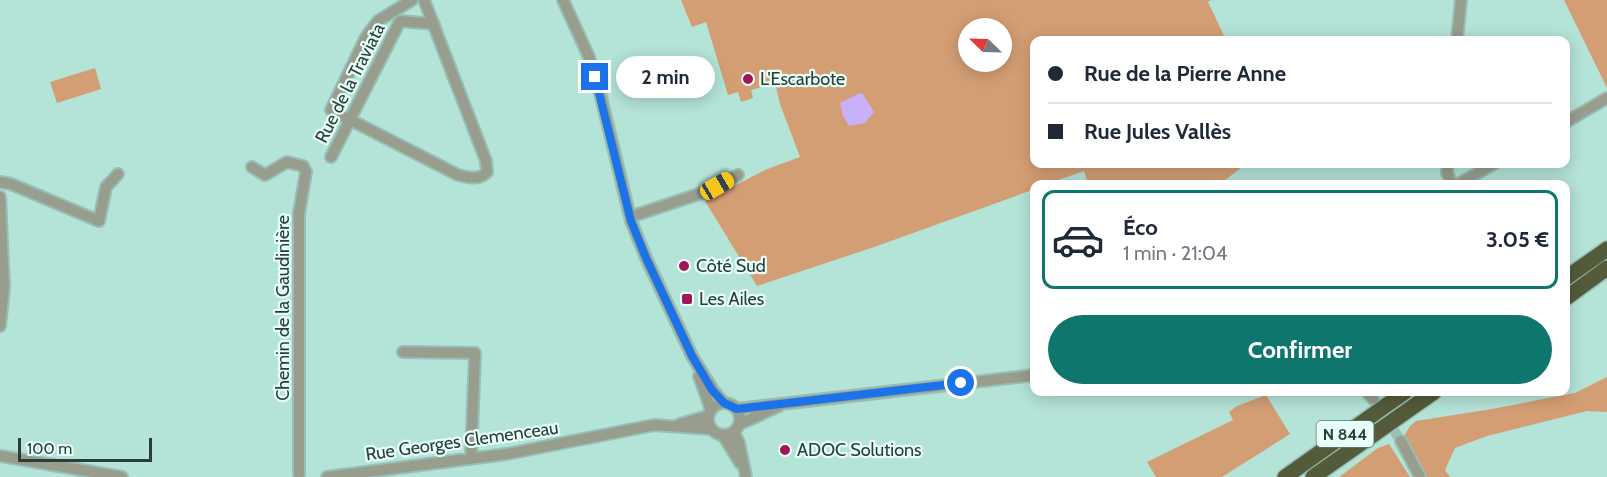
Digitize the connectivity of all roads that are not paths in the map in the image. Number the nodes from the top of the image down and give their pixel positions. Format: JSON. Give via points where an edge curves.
{"nodes":[{"id":1,"x":412,"y":0,"type":"edge"},
{"id":2,"x":424,"y":0,"type":"edge"},
{"id":3,"x":563,"y":0,"type":"edge"},
{"id":4,"x":1461,"y":0,"type":"edge"},
{"id":5,"x":434,"y":24,"type":"junction"},
{"id":6,"x":1457,"y":36,"type":"edge"},
{"id":7,"x":1607,"y":98,"type":"edge"},
{"id":8,"x":351,"y":120,"type":"junction"},
{"id":9,"x":1570,"y":120,"type":"edge"},
{"id":10,"x":331,"y":157,"type":"dead end"},
{"id":11,"x":252,"y":167,"type":"dead end"},
{"id":12,"x":1487,"y":168,"type":"edge"},
{"id":13,"x":118,"y":174,"type":"dead end"},
{"id":14,"x":738,"y":175,"type":"dead end"},
{"id":15,"x":1465,"y":180,"type":"edge"},
{"id":16,"x":0,"y":182,"type":"edge"},
{"id":17,"x":0,"y":197,"type":"edge"},
{"id":18,"x":630,"y":218,"type":"junction"},
{"id":19,"x":1607,"y":249,"type":"edge"},
{"id":20,"x":1607,"y":268,"type":"edge"},
{"id":21,"x":1570,"y":275,"type":"edge"},
{"id":22,"x":1570,"y":295,"type":"edge"},
{"id":23,"x":0,"y":326,"type":"edge"},
{"id":24,"x":403,"y":352,"type":"dead end"},
{"id":25,"x":692,"y":356,"type":"junction"},
{"id":26,"x":1030,"y":376,"type":"edge"},
{"id":27,"x":1399,"y":396,"type":"edge"},
{"id":28,"x":1428,"y":396,"type":"edge"},
{"id":29,"x":724,"y":403,"type":"junction"},
{"id":30,"x":785,"y":404,"type":"junction"},
{"id":31,"x":737,"y":409,"type":"junction"},
{"id":32,"x":709,"y":413,"type":"junction"},
{"id":33,"x":674,"y":425,"type":"junction"},
{"id":34,"x":711,"y":429,"type":"junction"},
{"id":35,"x":732,"y":430,"type":"junction"},
{"id":36,"x":1401,"y":441,"type":"tunnel mouth"},
{"id":37,"x":0,"y":456,"type":"edge"},
{"id":38,"x":471,"y":457,"type":"junction"},
{"id":39,"x":744,"y":473,"type":"edge"},
{"id":40,"x":298,"y":476,"type":"edge"},
{"id":41,"x":122,"y":477,"type":"edge"},
{"id":42,"x":327,"y":477,"type":"edge"},
{"id":43,"x":1285,"y":477,"type":"edge"},
{"id":44,"x":1313,"y":477,"type":"edge"},
{"id":45,"x":1420,"y":477,"type":"edge"}],
"edges":[{"from":1,"to":8,"type":"street","via":[[378,21],[366,37],[331,110]]},
{"from":2,"to":5,"type":"street"},
{"from":3,"to":18,"type":"street","via":[[602,97]]},
{"from":4,"to":6,"type":"street"},
{"from":5,"to":8,"type":"street","name":"Rue de la Traviata","via":[[400,21]]},
{"from":5,"to":8,"type":"street","via":[[487,172],[477,178],[458,175]]},
{"from":7,"to":9,"type":"street"},
{"from":8,"to":10,"type":"street","name":"Rue de la Traviata"},
{"from":11,"to":40,"type":"street","name":"Chemin de la Gaudinière","via":[[265,175],[287,162],[303,166],[306,172],[299,213]]},
{"from":12,"to":15,"type":"street"},
{"from":13,"to":16,"type":"street","via":[[106,187],[99,221]]},
{"from":14,"to":18,"type":"street","via":[[708,191]]},
{"from":17,"to":23,"type":"street","via":[[4,287]]},
{"from":18,"to":25,"type":"street"},
{"from":19,"to":21,"type":"highway"},
{"from":20,"to":22,"type":"highway"},
{"from":24,"to":38,"type":"street","via":[[475,353]]},
{"from":25,"to":29,"type":"street"},
{"from":25,"to":32,"type":"street"},
{"from":26,"to":30,"type":"street"},
{"from":27,"to":43,"type":"highway","number":"N 844"},
{"from":28,"to":44,"type":"highway","number":"N 844"},
{"from":29,"to":31,"type":"street"},
{"from":29,"to":32,"type":"street"},
{"from":30,"to":31,"type":"street"},
{"from":30,"to":35,"type":"street"},
{"from":31,"to":35,"type":"street","via":[[740,419]]},
{"from":32,"to":33,"type":"street","name":"Rue Georges Clemenceau"},
{"from":32,"to":34,"type":"street"},
{"from":33,"to":34,"type":"street","name":"Rue Georges Clemenceau"},
{"from":33,"to":38,"type":"street","name":"Rue Georges Clemenceau","via":[[654,425],[507,454]]},
{"from":34,"to":35,"type":"street"},
{"from":35,"to":39,"type":"street","via":[[739,443]]},
{"from":36,"to":45,"type":"street"},
{"from":37,"to":41,"type":"street"},
{"from":38,"to":42,"type":"street","name":"Rue Georges Clemenceau"}]}
